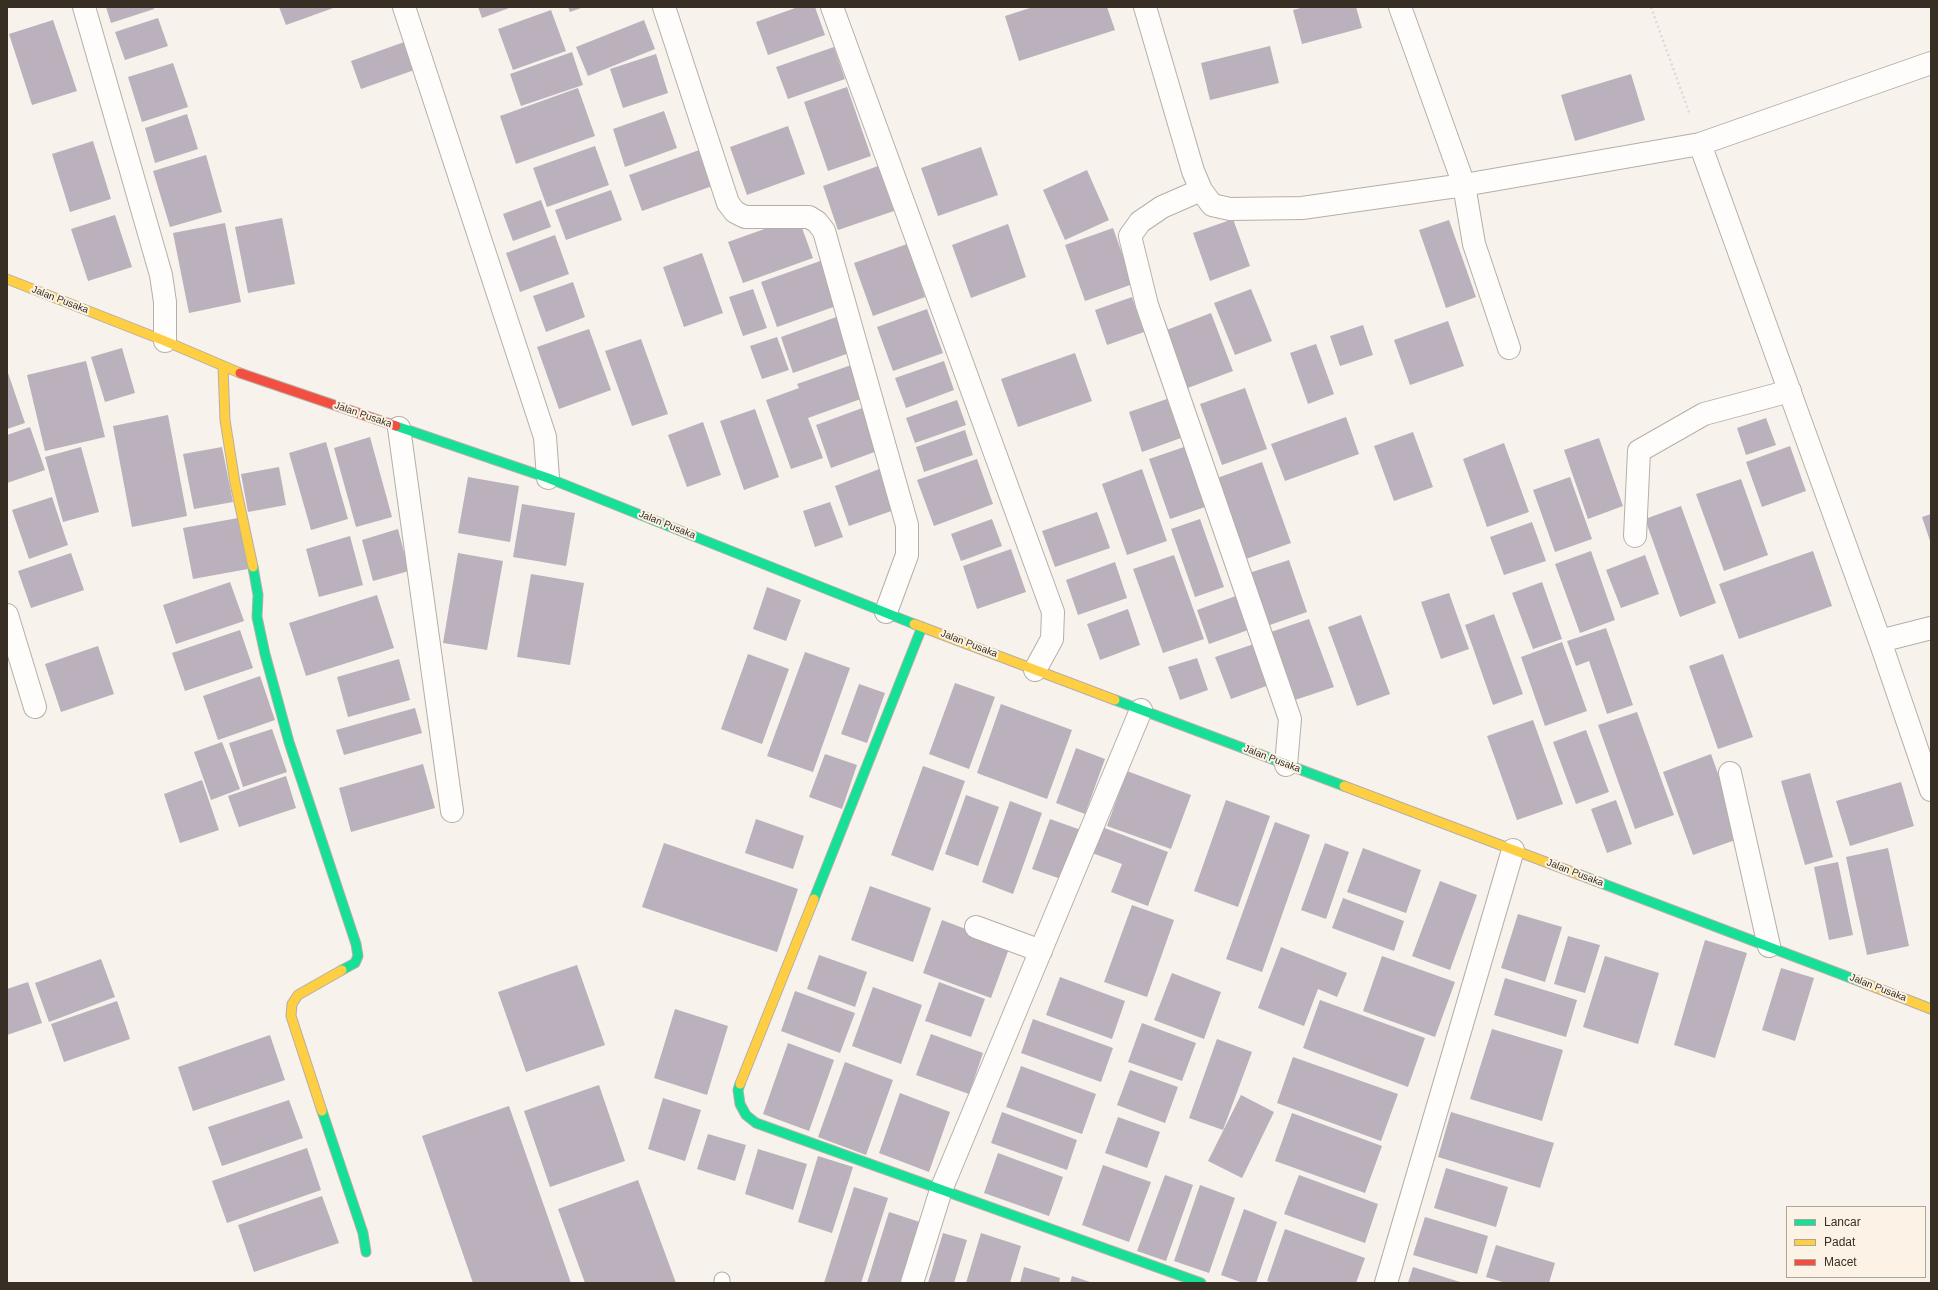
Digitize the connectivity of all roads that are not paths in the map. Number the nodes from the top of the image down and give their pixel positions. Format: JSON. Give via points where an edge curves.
{"nodes":[{"id":1,"x":84,"y":7,"type":"edge"},
{"id":2,"x":404,"y":7,"type":"edge"},
{"id":3,"x":664,"y":7,"type":"edge"},
{"id":4,"x":832,"y":7,"type":"edge"},
{"id":5,"x":1145,"y":7,"type":"edge"},
{"id":6,"x":1400,"y":7,"type":"edge"},
{"id":7,"x":1931,"y":63,"type":"edge"},
{"id":8,"x":1700,"y":144,"type":"junction"},
{"id":9,"x":1464,"y":185,"type":"junction"},
{"id":10,"x":1201,"y":190,"type":"junction"},
{"id":11,"x":7,"y":279,"type":"edge"},
{"id":12,"x":165,"y":341,"type":"junction"},
{"id":13,"x":1509,"y":348,"type":"dead end"},
{"id":14,"x":223,"y":367,"type":"junction"},
{"id":15,"x":1790,"y":391,"type":"junction"},
{"id":16,"x":399,"y":428,"type":"junction"},
{"id":17,"x":548,"y":478,"type":"junction"},
{"id":18,"x":1635,"y":536,"type":"dead end"},
{"id":19,"x":886,"y":612,"type":"junction"},
{"id":20,"x":7,"y":615,"type":"edge"},
{"id":21,"x":922,"y":627,"type":"junction"},
{"id":22,"x":1931,"y":628,"type":"edge"},
{"id":23,"x":1880,"y":641,"type":"junction"},
{"id":24,"x":1035,"y":670,"type":"junction"},
{"id":25,"x":35,"y":707,"type":"dead end"},
{"id":26,"x":1141,"y":710,"type":"junction"},
{"id":27,"x":1286,"y":764,"type":"junction"},
{"id":28,"x":1730,"y":773,"type":"dead end"},
{"id":29,"x":1931,"y":790,"type":"edge"},
{"id":30,"x":452,"y":812,"type":"dead end"},
{"id":31,"x":1512,"y":850,"type":"junction"},
{"id":32,"x":976,"y":927,"type":"dead end"},
{"id":33,"x":1770,"y":946,"type":"junction"},
{"id":34,"x":1041,"y":951,"type":"junction"},
{"id":35,"x":1931,"y":1009,"type":"edge"},
{"id":36,"x":940,"y":1190,"type":"junction"},
{"id":37,"x":366,"y":1252,"type":"dead end"},
{"id":38,"x":912,"y":1283,"type":"edge"},
{"id":39,"x":1201,"y":1283,"type":"edge"},
{"id":40,"x":1386,"y":1283,"type":"edge"}],
"edges":[{"from":1,"to":12,"type":"street","via":[[161,274],[165,302]]},
{"from":2,"to":17,"type":"street","via":[[545,437]]},
{"from":3,"to":19,"type":"street","via":[[728,203],[735,212],[745,217],[809,217],[824,231],[907,525],[907,555]]},
{"from":4,"to":24,"type":"street","via":[[1053,612],[1052,639]]},
{"from":5,"to":10,"type":"street"},
{"from":6,"to":9,"type":"street"},
{"from":7,"to":8,"type":"street"},
{"from":8,"to":9,"type":"street"},
{"from":8,"to":15,"type":"street"},
{"from":9,"to":10,"type":"street","via":[[1302,208],[1230,208],[1212,205]]},
{"from":9,"to":13,"type":"street","via":[[1474,244]]},
{"from":10,"to":27,"type":"street","via":[[1162,207],[1140,222],[1130,236],[1147,305],[1290,719]]},
{"from":11,"to":12,"type":"street","name":"Jalan Pusaka"},
{"from":12,"to":14,"type":"street","name":"Jalan Pusaka"},
{"from":14,"to":16,"type":"street","name":"Jalan Pusaka"},
{"from":14,"to":37,"type":"street","via":[[225,420],[235,483],[255,575],[258,595],[257,616],[265,654],[289,742],[358,956],[355,963],[298,995],[292,1004],[291,1016],[363,1233]]},
{"from":15,"to":18,"type":"street","via":[[1704,414],[1639,451]]},
{"from":15,"to":23,"type":"street"},
{"from":16,"to":17,"type":"street","name":"Jalan Pusaka"},
{"from":16,"to":30,"type":"street"},
{"from":17,"to":19,"type":"street","name":"Jalan Pusaka"},
{"from":19,"to":21,"type":"street","name":"Jalan Pusaka"},
{"from":20,"to":25,"type":"street"},
{"from":21,"to":24,"type":"street","name":"Jalan Pusaka"},
{"from":21,"to":36,"type":"street","via":[[738,1090],[740,1104],[746,1115],[756,1123]]},
{"from":22,"to":23,"type":"street"},
{"from":23,"to":29,"type":"street"},
{"from":24,"to":26,"type":"street","name":"Jalan Pusaka"},
{"from":26,"to":27,"type":"street","name":"Jalan Pusaka"},
{"from":26,"to":34,"type":"street"},
{"from":27,"to":31,"type":"street","name":"Jalan Pusaka"},
{"from":28,"to":33,"type":"street"},
{"from":31,"to":33,"type":"street","name":"Jalan Pusaka"},
{"from":31,"to":40,"type":"street"},
{"from":32,"to":34,"type":"street"},
{"from":33,"to":35,"type":"street","name":"Jalan Pusaka"},
{"from":34,"to":36,"type":"street"},
{"from":36,"to":38,"type":"street"},
{"from":36,"to":39,"type":"street"}]}
